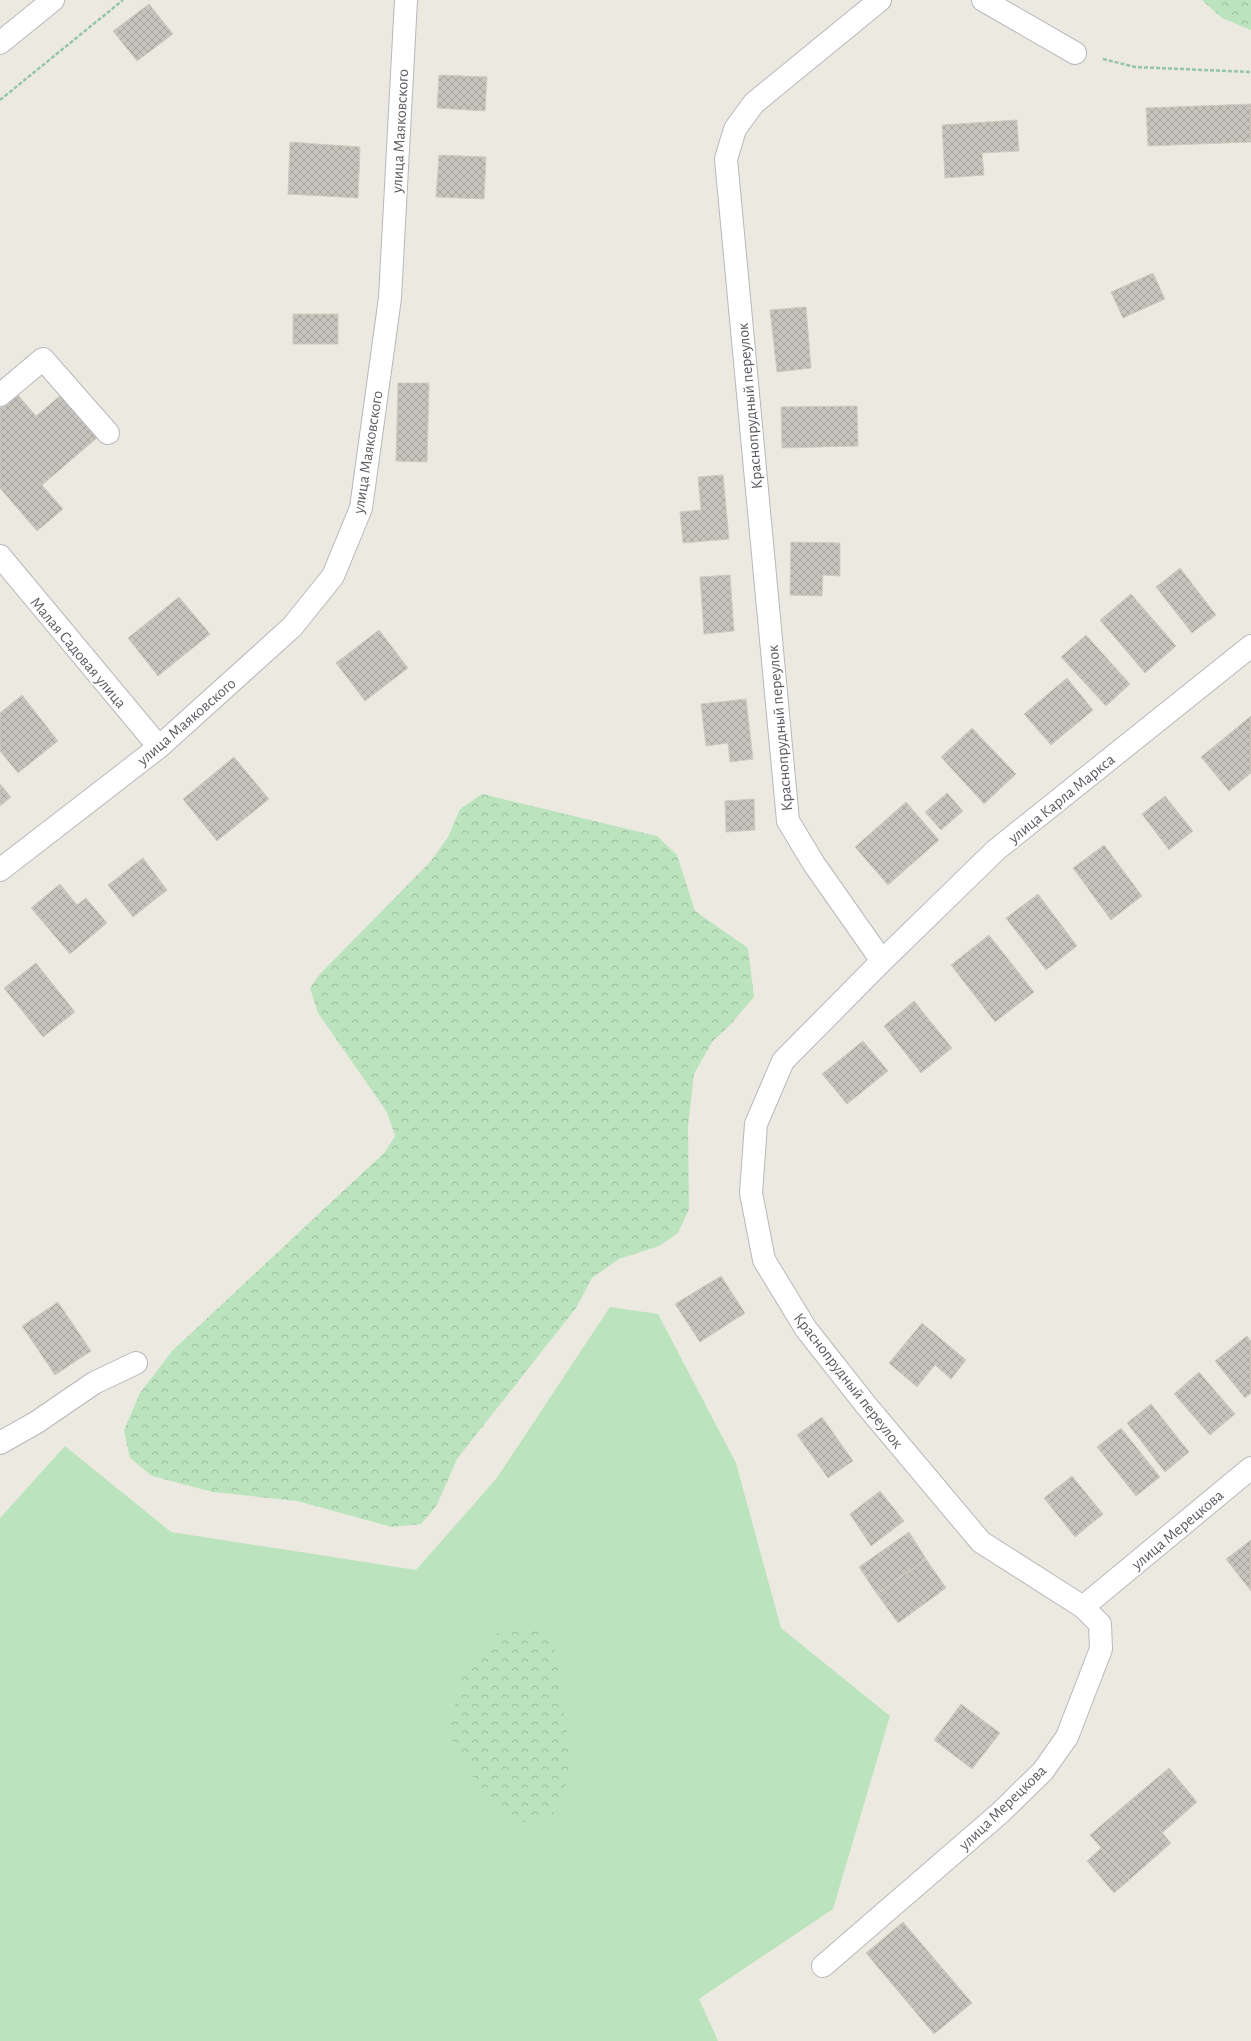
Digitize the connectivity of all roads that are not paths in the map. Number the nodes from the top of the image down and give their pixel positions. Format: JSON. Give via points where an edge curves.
{"nodes":[{"id":1,"x":53,"y":0,"type":"edge"},
{"id":2,"x":406,"y":0,"type":"edge"},
{"id":3,"x":880,"y":0,"type":"edge"},
{"id":4,"x":983,"y":0,"type":"edge"},
{"id":5,"x":0,"y":43,"type":"edge"},
{"id":6,"x":1075,"y":53,"type":"road end"},
{"id":7,"x":0,"y":395,"type":"edge"},
{"id":8,"x":108,"y":433,"type":"dead end"},
{"id":9,"x":0,"y":556,"type":"edge"},
{"id":10,"x":1251,"y":646,"type":"edge"},
{"id":11,"x":159,"y":747,"type":"junction"},
{"id":12,"x":0,"y":870,"type":"edge"},
{"id":13,"x":882,"y":961,"type":"junction"},
{"id":14,"x":136,"y":1363,"type":"dead end"},
{"id":15,"x":0,"y":1443,"type":"edge"},
{"id":16,"x":1251,"y":1468,"type":"edge"},
{"id":17,"x":1083,"y":1606,"type":"junction"},
{"id":18,"x":823,"y":1966,"type":"dead end"}],
"edges":[{"from":1,"to":5,"type":"street"},
{"from":2,"to":11,"type":"street","name":"улица Маяковского","via":[[390,298],[361,508],[333,576],[292,627]]},
{"from":3,"to":13,"type":"street","name":"Краснопрудный переулок","via":[[754,103],[735,129],[726,159],[788,820],[814,864]]},
{"from":4,"to":6,"type":"street"},
{"from":7,"to":8,"type":"street","via":[[43,359]]},
{"from":9,"to":11,"type":"street","name":"Малая Садовая улица"},
{"from":10,"to":13,"type":"street","name":"улица Карла Маркса","via":[[996,850]]},
{"from":11,"to":12,"type":"street","name":"улица Маяковского"},
{"from":13,"to":17,"type":"street","name":"Краснопрудный переулок","via":[[783,1061],[756,1124],[751,1193],[764,1260],[806,1329],[981,1542]]},
{"from":14,"to":15,"type":"street","via":[[94,1383],[37,1422]]},
{"from":16,"to":17,"type":"street","name":"улица Мерецкова"},
{"from":17,"to":18,"type":"street","name":"улица Мерецкова","via":[[1100,1624],[1100,1648],[1067,1737],[1043,1770],[1000,1812]]}]}
